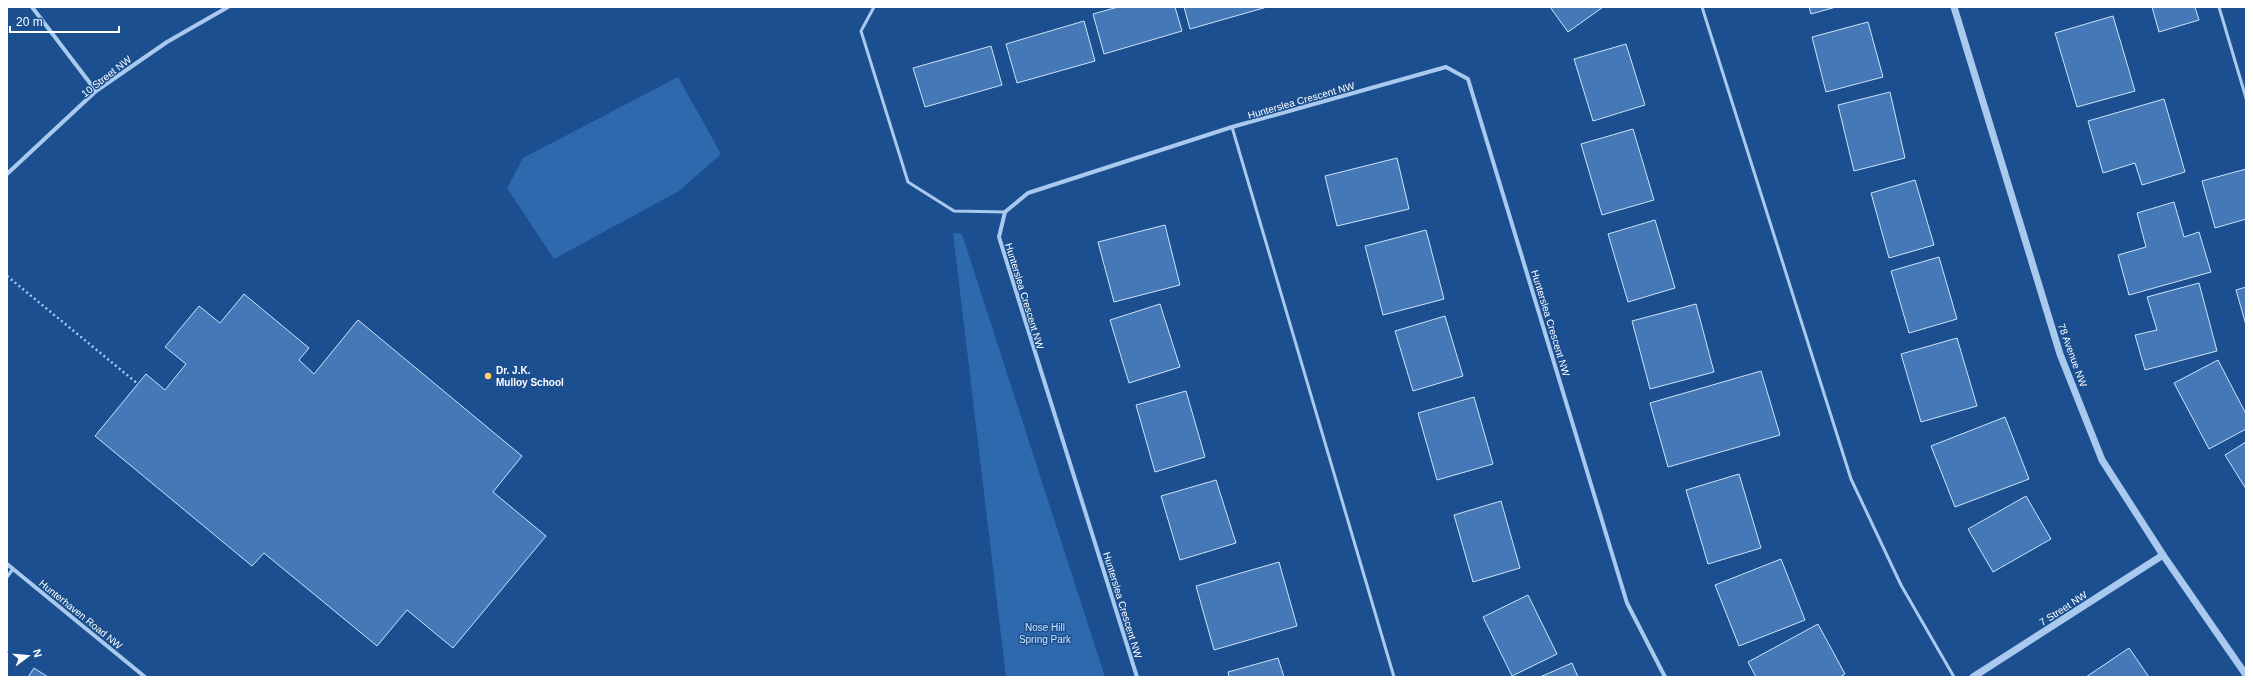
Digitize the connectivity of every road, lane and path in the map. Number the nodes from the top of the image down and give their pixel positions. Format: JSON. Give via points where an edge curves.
{"nodes":[{"id":1,"x":32,"y":7,"type":"edge"},
{"id":2,"x":228,"y":7,"type":"edge"},
{"id":3,"x":874,"y":7,"type":"edge"},
{"id":4,"x":1702,"y":7,"type":"edge"},
{"id":5,"x":1954,"y":7,"type":"edge"},
{"id":6,"x":2219,"y":7,"type":"edge"},
{"id":7,"x":96,"y":91,"type":"junction"},
{"id":8,"x":2246,"y":98,"type":"edge"},
{"id":9,"x":1232,"y":127,"type":"junction"},
{"id":10,"x":7,"y":174,"type":"edge"},
{"id":11,"x":1005,"y":212,"type":"junction"},
{"id":12,"x":7,"y":276,"type":"edge"},
{"id":13,"x":138,"y":384,"type":"dead end"},
{"id":14,"x":2163,"y":556,"type":"junction"},
{"id":15,"x":7,"y":564,"type":"edge"},
{"id":16,"x":13,"y":569,"type":"junction"},
{"id":17,"x":7,"y":578,"type":"edge"},
{"id":18,"x":2246,"y":675,"type":"edge"},
{"id":19,"x":145,"y":677,"type":"edge"},
{"id":20,"x":1137,"y":677,"type":"edge"},
{"id":21,"x":1394,"y":677,"type":"edge"},
{"id":22,"x":1665,"y":677,"type":"edge"},
{"id":23,"x":1954,"y":677,"type":"edge"},
{"id":24,"x":1973,"y":677,"type":"edge"}],
"edges":[{"from":1,"to":7,"type":"street"},
{"from":2,"to":7,"type":"street","name":"10 Street NW","via":[[167,42]]},
{"from":3,"to":11,"type":"lane","via":[[861,31],[908,182],[954,211]]},
{"from":4,"to":23,"type":"lane","via":[[1850,479],[1901,585]]},
{"from":5,"to":14,"type":"street","name":"78 Avenue NW","via":[[2060,354],[2102,460]]},
{"from":6,"to":8,"type":"lane"},
{"from":7,"to":10,"type":"street","name":"10 Street NW"},
{"from":9,"to":11,"type":"street","name":"Hunterslea Crescent NW","via":[[1028,192]]},
{"from":9,"to":21,"type":"lane"},
{"from":9,"to":22,"type":"street","name":"Hunterslea Crescent NW","via":[[1446,67],[1468,79],[1627,603]]},
{"from":11,"to":20,"type":"street","name":"Hunterslea Crescent NW","via":[[999,237]]},
{"from":12,"to":13,"type":"path"},
{"from":14,"to":18,"type":"street","name":"78 Avenue NW"},
{"from":14,"to":24,"type":"street","name":"7 Street NW"},
{"from":15,"to":16,"type":"street","name":"Hunterhaven Road NW"},
{"from":16,"to":17,"type":"lane"},
{"from":16,"to":19,"type":"street","name":"Hunterhaven Road NW"}]}
